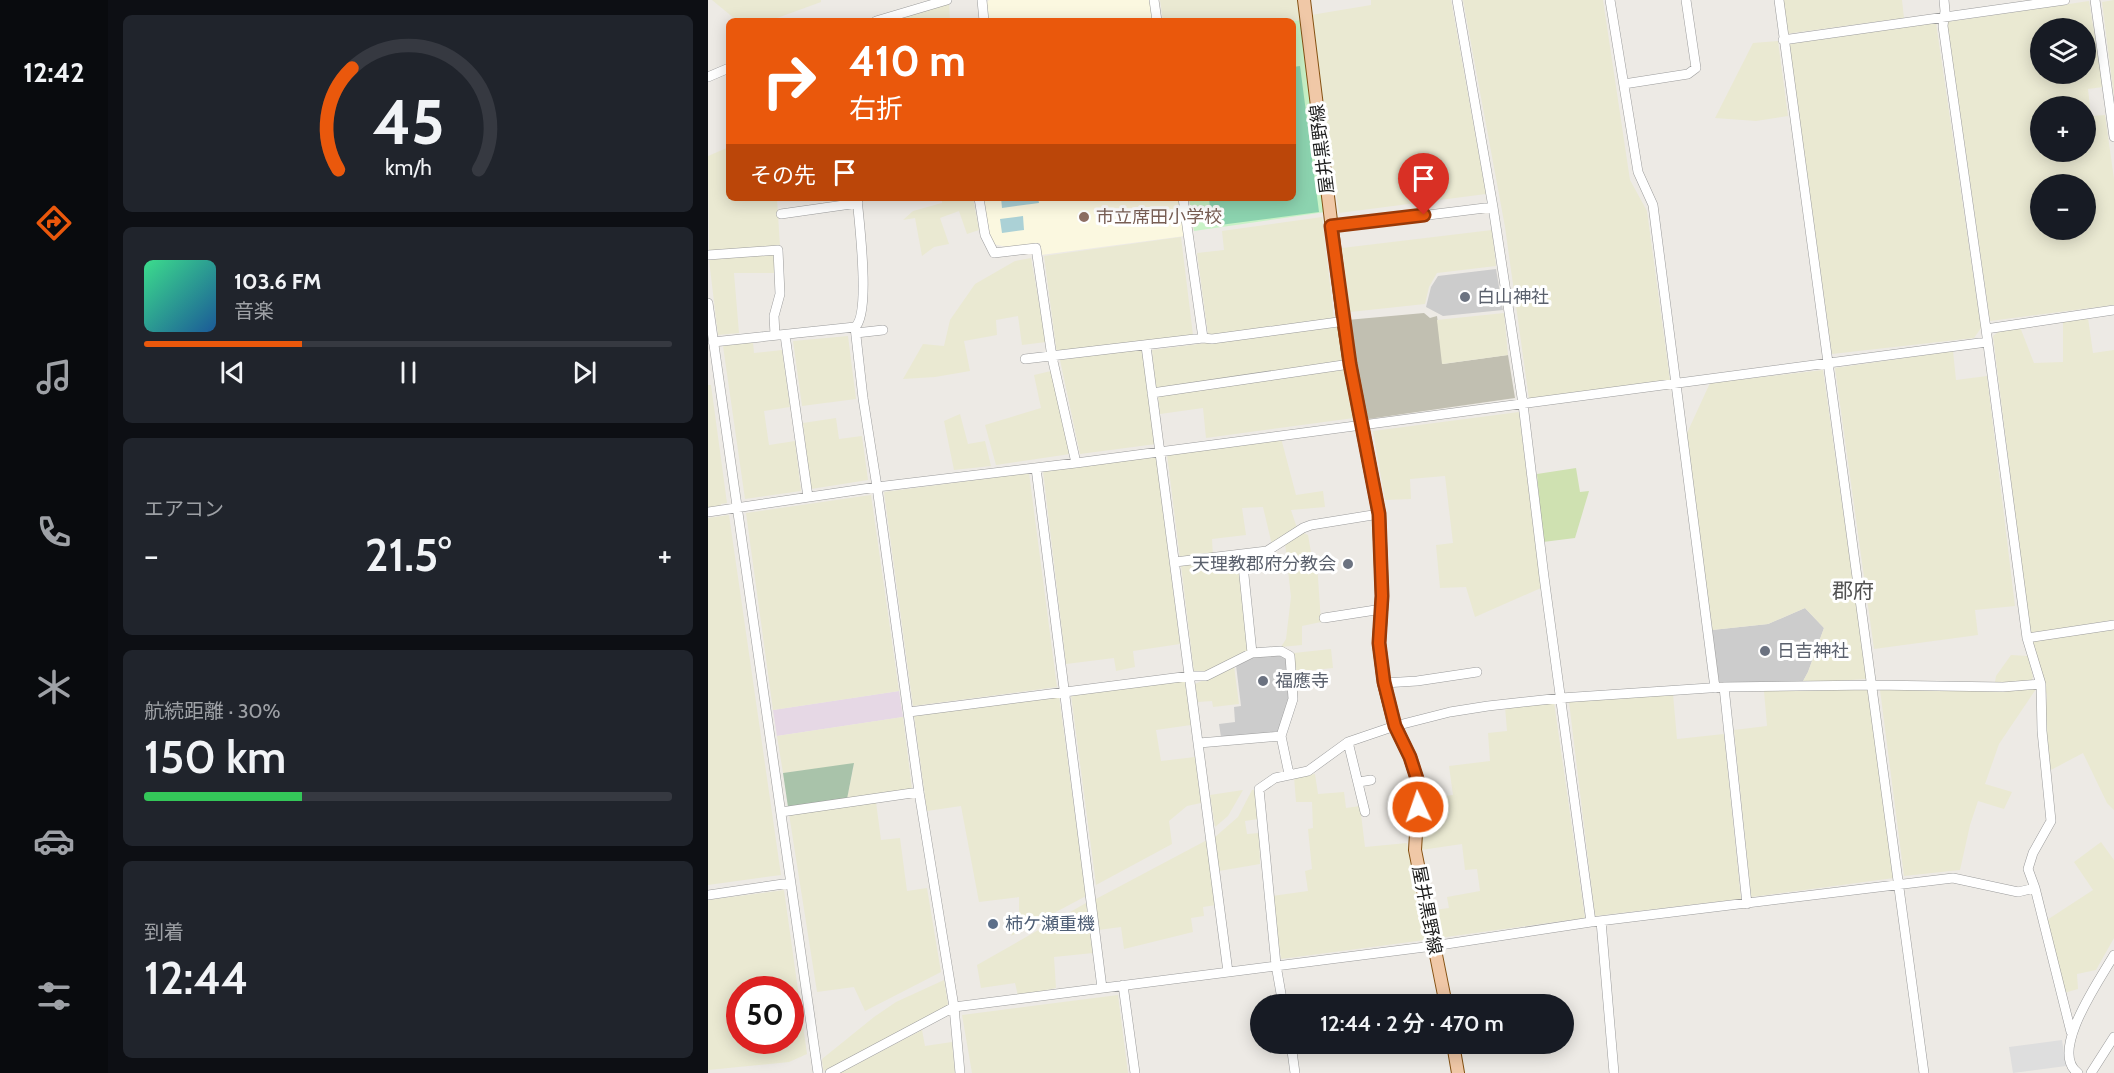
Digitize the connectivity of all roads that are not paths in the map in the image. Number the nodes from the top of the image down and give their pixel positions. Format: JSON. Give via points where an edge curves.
{"nodes":[{"id":1,"x":947,"y":0,"type":"edge"},
{"id":2,"x":982,"y":0,"type":"edge"},
{"id":3,"x":1154,"y":0,"type":"edge"},
{"id":4,"x":1304,"y":0,"type":"edge"},
{"id":5,"x":1457,"y":0,"type":"edge"},
{"id":6,"x":1610,"y":0,"type":"edge"},
{"id":7,"x":1686,"y":0,"type":"edge"},
{"id":8,"x":1779,"y":0,"type":"edge"},
{"id":9,"x":1944,"y":0,"type":"edge"},
{"id":10,"x":2065,"y":0,"type":"edge"},
{"id":11,"x":2095,"y":0,"type":"edge"},
{"id":12,"x":2045,"y":2,"type":"edge"},
{"id":13,"x":1944,"y":17,"type":"junction"},
{"id":14,"x":886,"y":18,"type":"edge"},
{"id":15,"x":984,"y":18,"type":"edge"},
{"id":16,"x":1157,"y":18,"type":"edge"},
{"id":17,"x":1783,"y":40,"type":"junction"},
{"id":18,"x":726,"y":69,"type":"edge"},
{"id":19,"x":708,"y":77,"type":"edge"},
{"id":20,"x":1624,"y":84,"type":"junction"},
{"id":21,"x":2114,"y":137,"type":"edge"},
{"id":22,"x":851,"y":201,"type":"edge"},
{"id":23,"x":857,"y":201,"type":"edge"},
{"id":24,"x":979,"y":201,"type":"edge"},
{"id":25,"x":1183,"y":201,"type":"edge"},
{"id":26,"x":1493,"y":207,"type":"junction"},
{"id":27,"x":781,"y":213,"type":"dead end"},
{"id":28,"x":1331,"y":226,"type":"junction"},
{"id":29,"x":708,"y":255,"type":"edge"},
{"id":30,"x":708,"y":303,"type":"edge"},
{"id":31,"x":2114,"y":310,"type":"edge"},
{"id":32,"x":1343,"y":319,"type":"junction"},
{"id":33,"x":1986,"y":329,"type":"junction"},
{"id":34,"x":855,"y":330,"type":"junction"},
{"id":35,"x":882,"y":330,"type":"dead end"},
{"id":36,"x":785,"y":334,"type":"junction"},
{"id":37,"x":775,"y":335,"type":"junction"},
{"id":38,"x":1203,"y":338,"type":"junction"},
{"id":39,"x":713,"y":342,"type":"junction"},
{"id":40,"x":1987,"y":342,"type":"junction"},
{"id":41,"x":1146,"y":345,"type":"junction"},
{"id":42,"x":1052,"y":357,"type":"junction"},
{"id":43,"x":1025,"y":359,"type":"dead end"},
{"id":44,"x":1827,"y":363,"type":"junction"},
{"id":45,"x":1350,"y":364,"type":"junction"},
{"id":46,"x":712,"y":366,"type":"edge"},
{"id":47,"x":1676,"y":383,"type":"junction"},
{"id":48,"x":1152,"y":393,"type":"junction"},
{"id":49,"x":1523,"y":404,"type":"junction"},
{"id":50,"x":1362,"y":425,"type":"junction"},
{"id":51,"x":1160,"y":450,"type":"junction"},
{"id":52,"x":1076,"y":463,"type":"junction"},
{"id":53,"x":1036,"y":468,"type":"junction"},
{"id":54,"x":877,"y":487,"type":"junction"},
{"id":55,"x":808,"y":497,"type":"junction"},
{"id":56,"x":737,"y":508,"type":"junction"},
{"id":57,"x":708,"y":512,"type":"edge"},
{"id":58,"x":1379,"y":514,"type":"junction"},
{"id":59,"x":1242,"y":556,"type":"junction"},
{"id":60,"x":1176,"y":562,"type":"junction"},
{"id":61,"x":1382,"y":609,"type":"junction"},
{"id":62,"x":1324,"y":618,"type":"dead end"},
{"id":63,"x":2114,"y":625,"type":"edge"},
{"id":64,"x":2027,"y":638,"type":"junction"},
{"id":65,"x":1252,"y":653,"type":"junction"},
{"id":66,"x":1477,"y":672,"type":"dead end"},
{"id":67,"x":1190,"y":676,"type":"junction"},
{"id":68,"x":1384,"y":682,"type":"junction"},
{"id":69,"x":2041,"y":684,"type":"junction"},
{"id":70,"x":1873,"y":685,"type":"junction"},
{"id":71,"x":1719,"y":688,"type":"junction"},
{"id":72,"x":1063,"y":692,"type":"junction"},
{"id":73,"x":1561,"y":698,"type":"junction"},
{"id":74,"x":909,"y":712,"type":"junction"},
{"id":75,"x":1395,"y":726,"type":"junction"},
{"id":76,"x":1281,"y":736,"type":"junction"},
{"id":77,"x":1348,"y":742,"type":"junction"},
{"id":78,"x":1199,"y":743,"type":"junction"},
{"id":79,"x":1289,"y":774,"type":"junction"},
{"id":80,"x":1371,"y":780,"type":"dead end"},
{"id":81,"x":1359,"y":782,"type":"junction"},
{"id":82,"x":919,"y":792,"type":"junction"},
{"id":83,"x":781,"y":812,"type":"junction"},
{"id":84,"x":1365,"y":812,"type":"dead end"},
{"id":85,"x":790,"y":883,"type":"junction"},
{"id":86,"x":1899,"y":885,"type":"junction"},
{"id":87,"x":2035,"y":888,"type":"junction"},
{"id":88,"x":708,"y":895,"type":"edge"},
{"id":89,"x":1747,"y":904,"type":"junction"},
{"id":90,"x":1601,"y":921,"type":"junction"},
{"id":91,"x":1591,"y":922,"type":"junction"},
{"id":92,"x":1433,"y":946,"type":"junction"},
{"id":93,"x":2114,"y":955,"type":"edge"},
{"id":94,"x":1276,"y":965,"type":"junction"},
{"id":95,"x":1228,"y":972,"type":"junction"},
{"id":96,"x":1123,"y":985,"type":"junction"},
{"id":97,"x":1102,"y":988,"type":"junction"},
{"id":98,"x":1281,"y":994,"type":"edge"},
{"id":99,"x":1444,"y":994,"type":"edge"},
{"id":100,"x":954,"y":1007,"type":"junction"},
{"id":101,"x":2071,"y":1032,"type":"junction"},
{"id":102,"x":2114,"y":1037,"type":"edge"},
{"id":103,"x":1292,"y":1054,"type":"edge"},
{"id":104,"x":1455,"y":1054,"type":"edge"},
{"id":105,"x":818,"y":1073,"type":"edge"},
{"id":106,"x":830,"y":1073,"type":"edge"},
{"id":107,"x":960,"y":1073,"type":"edge"},
{"id":108,"x":1135,"y":1073,"type":"edge"},
{"id":109,"x":1295,"y":1073,"type":"edge"},
{"id":110,"x":1458,"y":1073,"type":"edge"},
{"id":111,"x":1614,"y":1073,"type":"edge"},
{"id":112,"x":1924,"y":1073,"type":"edge"},
{"id":113,"x":2078,"y":1073,"type":"edge"},
{"id":114,"x":2091,"y":1073,"type":"edge"}],
"edges":[{"from":1,"to":14,"type":"street"},
{"from":2,"to":15,"type":"street"},
{"from":3,"to":16,"type":"street"},
{"from":4,"to":28,"type":"main road","name":"屋井黒野線"},
{"from":5,"to":26,"type":"street"},
{"from":6,"to":20,"type":"street"},
{"from":7,"to":20,"type":"street","via":[[1696,68],[1688,74]]},
{"from":8,"to":17,"type":"street"},
{"from":9,"to":13,"type":"street"},
{"from":10,"to":12,"type":"street"},
{"from":11,"to":21,"type":"street"},
{"from":12,"to":13,"type":"street"},
{"from":13,"to":17,"type":"street"},
{"from":13,"to":33,"type":"street"},
{"from":17,"to":44,"type":"street"},
{"from":18,"to":19,"type":"street"},
{"from":20,"to":47,"type":"street","via":[[1638,172],[1653,205]]},
{"from":22,"to":27,"type":"street"},
{"from":23,"to":34,"type":"street","via":[[864,303]]},
{"from":24,"to":42,"type":"street","via":[[985,235],[994,253],[1036,248]]},
{"from":25,"to":38,"type":"street"},
{"from":26,"to":28,"type":"street"},
{"from":26,"to":49,"type":"street"},
{"from":28,"to":32,"type":"main road","name":"屋井黒野線"},
{"from":29,"to":37,"type":"street","via":[[778,250],[780,294],[774,316]]},
{"from":30,"to":39,"type":"street"},
{"from":31,"to":33,"type":"street"},
{"from":32,"to":38,"type":"street"},
{"from":32,"to":45,"type":"main road","name":"屋井黒野線"},
{"from":33,"to":40,"type":"street"},
{"from":34,"to":35,"type":"street"},
{"from":34,"to":36,"type":"street"},
{"from":34,"to":54,"type":"street"},
{"from":36,"to":37,"type":"street"},
{"from":36,"to":55,"type":"street"},
{"from":37,"to":39,"type":"street"},
{"from":38,"to":41,"type":"street"},
{"from":39,"to":46,"type":"street"},
{"from":40,"to":44,"type":"street"},
{"from":40,"to":64,"type":"street"},
{"from":41,"to":42,"type":"street"},
{"from":41,"to":48,"type":"street"},
{"from":42,"to":43,"type":"street"},
{"from":42,"to":52,"type":"street"},
{"from":44,"to":47,"type":"street"},
{"from":44,"to":70,"type":"street"},
{"from":45,"to":48,"type":"street"},
{"from":45,"to":50,"type":"main road","name":"屋井黒野線"},
{"from":46,"to":56,"type":"street"},
{"from":47,"to":49,"type":"street"},
{"from":47,"to":71,"type":"street"},
{"from":48,"to":51,"type":"street"},
{"from":49,"to":50,"type":"street"},
{"from":49,"to":73,"type":"street"},
{"from":50,"to":51,"type":"street"},
{"from":50,"to":58,"type":"main road","name":"屋井黒野線"},
{"from":51,"to":52,"type":"street"},
{"from":51,"to":60,"type":"street"},
{"from":52,"to":53,"type":"street"},
{"from":53,"to":54,"type":"street"},
{"from":53,"to":72,"type":"street"},
{"from":54,"to":55,"type":"street"},
{"from":54,"to":74,"type":"street"},
{"from":55,"to":56,"type":"street"},
{"from":56,"to":57,"type":"street"},
{"from":56,"to":83,"type":"street"},
{"from":58,"to":59,"type":"street","via":[[1311,525],[1267,551]]},
{"from":58,"to":61,"type":"main road","name":"屋井黒野線"},
{"from":59,"to":60,"type":"street"},
{"from":59,"to":65,"type":"street"},
{"from":60,"to":67,"type":"street"},
{"from":61,"to":62,"type":"street"},
{"from":61,"to":68,"type":"main road","name":"屋井黒野線","via":[[1379,643]]},
{"from":63,"to":64,"type":"street"},
{"from":64,"to":69,"type":"street"},
{"from":65,"to":67,"type":"street","via":[[1206,676]]},
{"from":65,"to":76,"type":"street","via":[[1281,651],[1290,656],[1293,699]]},
{"from":66,"to":68,"type":"street"},
{"from":67,"to":72,"type":"street"},
{"from":67,"to":78,"type":"street"},
{"from":68,"to":75,"type":"main road","name":"屋井黒野線"},
{"from":69,"to":70,"type":"street"},
{"from":69,"to":87,"type":"street","via":[[2051,821],[2028,869]]},
{"from":70,"to":71,"type":"street"},
{"from":70,"to":86,"type":"street"},
{"from":71,"to":73,"type":"street"},
{"from":71,"to":89,"type":"street"},
{"from":72,"to":74,"type":"street"},
{"from":72,"to":97,"type":"street"},
{"from":73,"to":75,"type":"street","via":[[1450,712]]},
{"from":73,"to":91,"type":"street"},
{"from":74,"to":82,"type":"street"},
{"from":75,"to":77,"type":"street"},
{"from":75,"to":92,"type":"main road","name":"屋井黒野線","via":[[1419,785],[1415,849]]},
{"from":76,"to":78,"type":"street"},
{"from":76,"to":79,"type":"street"},
{"from":77,"to":79,"type":"street","via":[[1308,771]]},
{"from":77,"to":81,"type":"street"},
{"from":78,"to":95,"type":"street"},
{"from":79,"to":94,"type":"street","via":[[1258,789]]},
{"from":80,"to":81,"type":"street"},
{"from":81,"to":84,"type":"street"},
{"from":82,"to":83,"type":"street"},
{"from":82,"to":100,"type":"street"},
{"from":83,"to":85,"type":"street"},
{"from":85,"to":88,"type":"street"},
{"from":85,"to":105,"type":"street"},
{"from":86,"to":87,"type":"street","via":[[1953,878],[2019,892]]},
{"from":86,"to":89,"type":"street"},
{"from":86,"to":112,"type":"street"},
{"from":87,"to":101,"type":"street"},
{"from":89,"to":90,"type":"street"},
{"from":90,"to":91,"type":"street"},
{"from":90,"to":111,"type":"street"},
{"from":91,"to":92,"type":"street"},
{"from":92,"to":94,"type":"street"},
{"from":92,"to":99,"type":"main road","name":"屋井黒野線"},
{"from":93,"to":101,"type":"street"},
{"from":94,"to":95,"type":"street"},
{"from":94,"to":98,"type":"street"},
{"from":95,"to":96,"type":"street"},
{"from":96,"to":97,"type":"street"},
{"from":96,"to":108,"type":"street"},
{"from":97,"to":100,"type":"street"},
{"from":100,"to":106,"type":"street"},
{"from":100,"to":107,"type":"street"},
{"from":101,"to":113,"type":"street","via":[[2070,1064]]},
{"from":102,"to":114,"type":"street"},
{"from":103,"to":109,"type":"street"},
{"from":104,"to":110,"type":"main road"}]}
